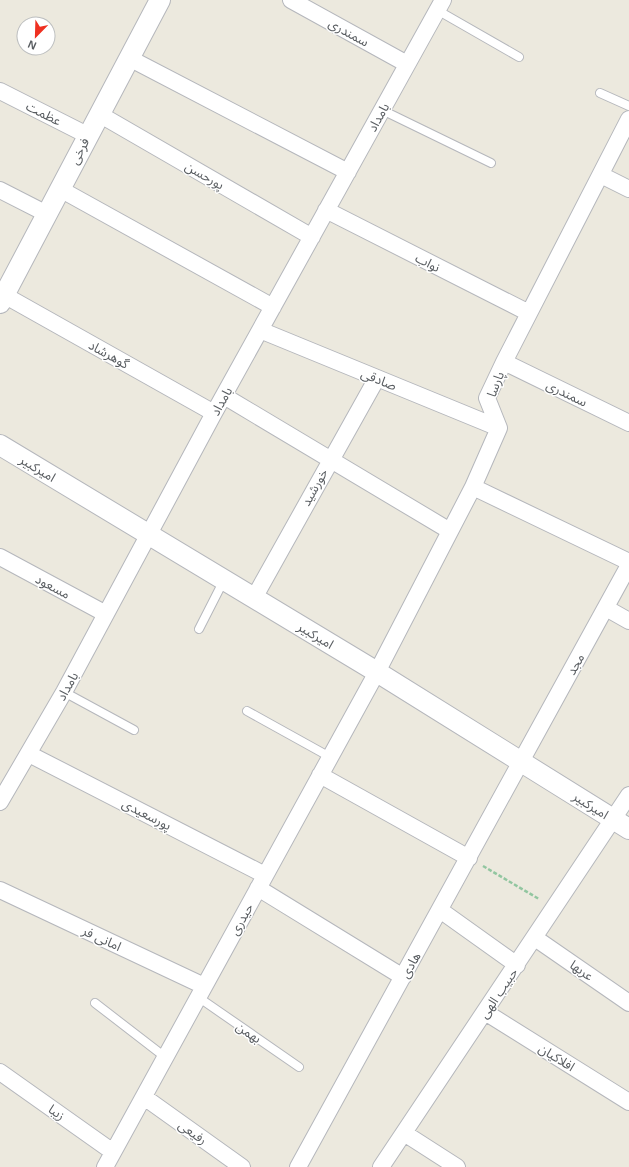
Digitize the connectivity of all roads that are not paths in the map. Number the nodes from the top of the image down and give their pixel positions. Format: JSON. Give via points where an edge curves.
{"nodes":[{"id":1,"x":160,"y":0,"type":"edge"},
{"id":2,"x":291,"y":0,"type":"edge"},
{"id":3,"x":440,"y":5,"type":"edge"},
{"id":4,"x":519,"y":57,"type":"dead end"},
{"id":5,"x":129,"y":58,"type":"junction"},
{"id":6,"x":407,"y":64,"type":"junction"},
{"id":7,"x":0,"y":91,"type":"edge"},
{"id":8,"x":600,"y":93,"type":"dead end"},
{"id":9,"x":629,"y":106,"type":"edge"},
{"id":10,"x":382,"y":110,"type":"junction"},
{"id":11,"x":99,"y":114,"type":"junction"},
{"id":12,"x":629,"y":119,"type":"edge"},
{"id":13,"x":88,"y":135,"type":"junction"},
{"id":14,"x":491,"y":163,"type":"dead end"},
{"id":15,"x":348,"y":172,"type":"junction"},
{"id":16,"x":601,"y":175,"type":"junction"},
{"id":17,"x":60,"y":189,"type":"junction"},
{"id":18,"x":629,"y":189,"type":"edge"},
{"id":19,"x":0,"y":190,"type":"edge"},
{"id":20,"x":326,"y":210,"type":"junction"},
{"id":21,"x":47,"y":214,"type":"junction"},
{"id":22,"x":312,"y":237,"type":"junction"},
{"id":23,"x":2,"y":299,"type":"edge"},
{"id":24,"x":273,"y":307,"type":"junction"},
{"id":25,"x":529,"y":314,"type":"junction"},
{"id":26,"x":260,"y":330,"type":"junction"},
{"id":27,"x":504,"y":362,"type":"junction"},
{"id":28,"x":377,"y":378,"type":"junction"},
{"id":29,"x":224,"y":396,"type":"junction"},
{"id":30,"x":214,"y":413,"type":"junction"},
{"id":31,"x":629,"y":423,"type":"edge"},
{"id":32,"x":499,"y":428,"type":"junction"},
{"id":33,"x":0,"y":445,"type":"edge"},
{"id":34,"x":330,"y":459,"type":"junction"},
{"id":35,"x":473,"y":487,"type":"junction"},
{"id":36,"x":450,"y":531,"type":"junction"},
{"id":37,"x":148,"y":535,"type":"junction"},
{"id":38,"x":0,"y":557,"type":"edge"},
{"id":39,"x":629,"y":562,"type":"edge"},
{"id":40,"x":629,"y":565,"type":"edge"},
{"id":41,"x":224,"y":580,"type":"junction"},
{"id":42,"x":254,"y":598,"type":"junction"},
{"id":43,"x":606,"y":608,"type":"junction"},
{"id":44,"x":106,"y":614,"type":"junction"},
{"id":45,"x":629,"y":621,"type":"edge"},
{"id":46,"x":199,"y":629,"type":"dead end"},
{"id":47,"x":377,"y":672,"type":"junction"},
{"id":48,"x":64,"y":692,"type":"junction"},
{"id":49,"x":247,"y":711,"type":"dead end"},
{"id":50,"x":134,"y":730,"type":"dead end"},
{"id":51,"x":29,"y":754,"type":"junction"},
{"id":52,"x":330,"y":756,"type":"junction"},
{"id":53,"x":522,"y":762,"type":"junction"},
{"id":54,"x":320,"y":775,"type":"junction"},
{"id":55,"x":629,"y":796,"type":"edge"},
{"id":56,"x":0,"y":802,"type":"edge"},
{"id":57,"x":622,"y":824,"type":"edge"},
{"id":58,"x":469,"y":858,"type":"junction"},
{"id":59,"x":262,"y":882,"type":"junction"},
{"id":60,"x":0,"y":890,"type":"edge"},
{"id":61,"x":440,"y":910,"type":"junction"},
{"id":62,"x":535,"y":938,"type":"junction"},
{"id":63,"x":517,"y":965,"type":"junction"},
{"id":64,"x":403,"y":977,"type":"junction"},
{"id":65,"x":201,"y":992,"type":"junction"},
{"id":66,"x":95,"y":1003,"type":"dead end"},
{"id":67,"x":629,"y":1003,"type":"edge"},
{"id":68,"x":485,"y":1012,"type":"junction"},
{"id":69,"x":165,"y":1057,"type":"junction"},
{"id":70,"x":299,"y":1067,"type":"dead end"},
{"id":71,"x":0,"y":1072,"type":"edge"},
{"id":72,"x":144,"y":1097,"type":"junction"},
{"id":73,"x":629,"y":1102,"type":"edge"},
{"id":74,"x":404,"y":1133,"type":"junction"},
{"id":75,"x":108,"y":1163,"type":"edge"},
{"id":76,"x":242,"y":1167,"type":"edge"},
{"id":77,"x":298,"y":1167,"type":"edge"},
{"id":78,"x":381,"y":1167,"type":"edge"},
{"id":79,"x":457,"y":1167,"type":"edge"}],
"edges":[{"from":1,"to":5,"type":"street","name":"فرخی"},
{"from":2,"to":6,"type":"street","name":"سمندری"},
{"from":3,"to":4,"type":"lane"},
{"from":3,"to":6,"type":"street","name":"بامداد"},
{"from":5,"to":11,"type":"street","name":"فرخی"},
{"from":5,"to":15,"type":"street"},
{"from":6,"to":10,"type":"street","name":"بامداد"},
{"from":7,"to":13,"type":"street","name":"عظمت"},
{"from":8,"to":9,"type":"lane"},
{"from":10,"to":14,"type":"lane"},
{"from":10,"to":15,"type":"street","name":"بامداد"},
{"from":11,"to":13,"type":"street","name":"فرخی"},
{"from":11,"to":22,"type":"street","name":"پورحسن"},
{"from":12,"to":16,"type":"street","name":"پارسا"},
{"from":13,"to":17,"type":"street","name":"فرخی"},
{"from":15,"to":20,"type":"street","name":"بامداد"},
{"from":16,"to":18,"type":"street"},
{"from":16,"to":25,"type":"street","name":"پارسا"},
{"from":17,"to":21,"type":"street","name":"فرخی"},
{"from":17,"to":24,"type":"street"},
{"from":19,"to":21,"type":"street"},
{"from":20,"to":22,"type":"street","name":"بامداد"},
{"from":20,"to":25,"type":"street","name":"نواب"},
{"from":21,"to":23,"type":"street","name":"فرخی"},
{"from":22,"to":24,"type":"street","name":"بامداد"},
{"from":23,"to":30,"type":"street","name":"گوهرشاد"},
{"from":24,"to":26,"type":"street","name":"بامداد"},
{"from":25,"to":27,"type":"street","name":"پارسا"},
{"from":26,"to":28,"type":"street","name":"صادقی"},
{"from":26,"to":29,"type":"street","name":"بامداد"},
{"from":27,"to":31,"type":"street","name":"سمندری"},
{"from":27,"to":32,"type":"street","name":"پارسا","via":[[487,398]]},
{"from":28,"to":32,"type":"street","name":"صادقی"},
{"from":28,"to":34,"type":"street","name":"خورشید"},
{"from":29,"to":30,"type":"street","name":"بامداد"},
{"from":29,"to":34,"type":"street"},
{"from":30,"to":37,"type":"street","name":"بامداد"},
{"from":32,"to":35,"type":"street"},
{"from":33,"to":37,"type":"street","name":"امیرکبیر"},
{"from":34,"to":36,"type":"street"},
{"from":34,"to":42,"type":"street","name":"خورشید"},
{"from":35,"to":36,"type":"street"},
{"from":35,"to":39,"type":"street"},
{"from":36,"to":47,"type":"street"},
{"from":37,"to":41,"type":"street","name":"امیرکبیر"},
{"from":37,"to":44,"type":"street","name":"بامداد"},
{"from":38,"to":44,"type":"street","name":"مسعود"},
{"from":40,"to":43,"type":"street","name":"مجد"},
{"from":41,"to":42,"type":"street","name":"امیرکبیر"},
{"from":41,"to":46,"type":"lane"},
{"from":42,"to":47,"type":"street","name":"امیرکبیر"},
{"from":43,"to":45,"type":"street"},
{"from":43,"to":53,"type":"street","name":"مجد"},
{"from":44,"to":48,"type":"street","name":"بامداد"},
{"from":47,"to":52,"type":"street","name":"حیدری"},
{"from":47,"to":53,"type":"street","name":"امیرکبیر"},
{"from":48,"to":50,"type":"lane"},
{"from":48,"to":51,"type":"street","name":"بامداد"},
{"from":49,"to":52,"type":"lane"},
{"from":51,"to":56,"type":"street","name":"بامداد"},
{"from":51,"to":59,"type":"street","name":"پورسعیدی"},
{"from":52,"to":54,"type":"street","name":"حیدری"},
{"from":53,"to":57,"type":"street","name":"امیرکبیر"},
{"from":53,"to":58,"type":"street","name":"هادی"},
{"from":54,"to":58,"type":"street"},
{"from":54,"to":59,"type":"street","name":"حیدری"},
{"from":55,"to":57,"type":"street","name":"حبیب الهی"},
{"from":57,"to":62,"type":"street","name":"حبیب الهی","via":[[555,908]]},
{"from":58,"to":61,"type":"street","name":"هادی"},
{"from":59,"to":64,"type":"street","name":"پورسعیدی"},
{"from":59,"to":65,"type":"street","name":"حیدری"},
{"from":60,"to":65,"type":"street","name":"امانی فر"},
{"from":61,"to":63,"type":"street"},
{"from":61,"to":64,"type":"street","name":"هادی"},
{"from":62,"to":63,"type":"street","name":"حبیب الهی"},
{"from":62,"to":67,"type":"street","name":"عربها"},
{"from":63,"to":68,"type":"street","name":"حبیب الهی"},
{"from":64,"to":77,"type":"street","name":"هادی"},
{"from":65,"to":69,"type":"street","name":"حیدری"},
{"from":65,"to":70,"type":"lane","name":"بهمن"},
{"from":66,"to":69,"type":"lane"},
{"from":68,"to":73,"type":"street","name":"افلاکیان"},
{"from":68,"to":74,"type":"street","name":"حبیب الهی"},
{"from":69,"to":72,"type":"street","name":"حیدری"},
{"from":71,"to":75,"type":"street","name":"زیبا"},
{"from":72,"to":75,"type":"street","name":"حیدری"},
{"from":72,"to":76,"type":"street","name":"رفیعی"},
{"from":74,"to":78,"type":"street","name":"حبیب الهی"},
{"from":74,"to":79,"type":"street"}]}
